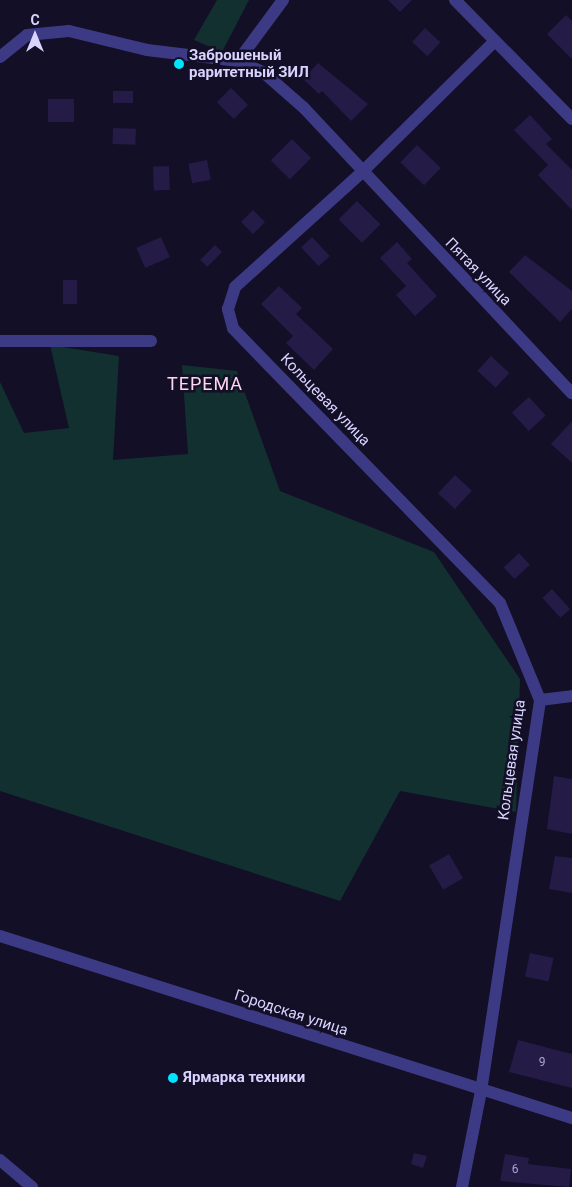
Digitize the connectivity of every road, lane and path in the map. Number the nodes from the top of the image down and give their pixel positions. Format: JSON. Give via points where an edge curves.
{"nodes":[{"id":1,"x":283,"y":0,"type":"edge"},
{"id":2,"x":455,"y":0,"type":"edge"},
{"id":3,"x":495,"y":41,"type":"junction"},
{"id":4,"x":0,"y":57,"type":"edge"},
{"id":5,"x":238,"y":61,"type":"junction"},
{"id":6,"x":572,"y":119,"type":"edge"},
{"id":7,"x":361,"y":173,"type":"junction"},
{"id":8,"x":151,"y":340,"type":"dead end"},
{"id":9,"x":0,"y":341,"type":"edge"},
{"id":10,"x":572,"y":393,"type":"edge"},
{"id":11,"x":572,"y":696,"type":"edge"},
{"id":12,"x":540,"y":700,"type":"junction"},
{"id":13,"x":0,"y":936,"type":"edge"},
{"id":14,"x":481,"y":1091,"type":"junction"},
{"id":15,"x":572,"y":1118,"type":"edge"},
{"id":16,"x":0,"y":1160,"type":"edge"},
{"id":17,"x":32,"y":1187,"type":"edge"},
{"id":18,"x":462,"y":1187,"type":"edge"}],
"edges":[{"from":1,"to":5,"type":"street"},
{"from":2,"to":3,"type":"street"},
{"from":3,"to":6,"type":"street"},
{"from":3,"to":7,"type":"street"},
{"from":4,"to":5,"type":"street","name":"Пятая улица","via":[[28,34],[69,31],[147,50]]},
{"from":5,"to":7,"type":"street","name":"Пятая улица","via":[[263,72],[304,108]]},
{"from":7,"to":10,"type":"street","name":"Пятая улица"},
{"from":7,"to":12,"type":"street","name":"Кольцевая улица","via":[[235,287],[228,309],[233,328],[500,603]]},
{"from":8,"to":9,"type":"street"},
{"from":11,"to":12,"type":"street"},
{"from":12,"to":14,"type":"street","name":"Кольцевая улица"},
{"from":13,"to":14,"type":"street","name":"Городская улица"},
{"from":14,"to":15,"type":"street","name":"Городская улица"},
{"from":14,"to":18,"type":"street","name":"Кольцевая улица"},
{"from":16,"to":17,"type":"street"}]}
